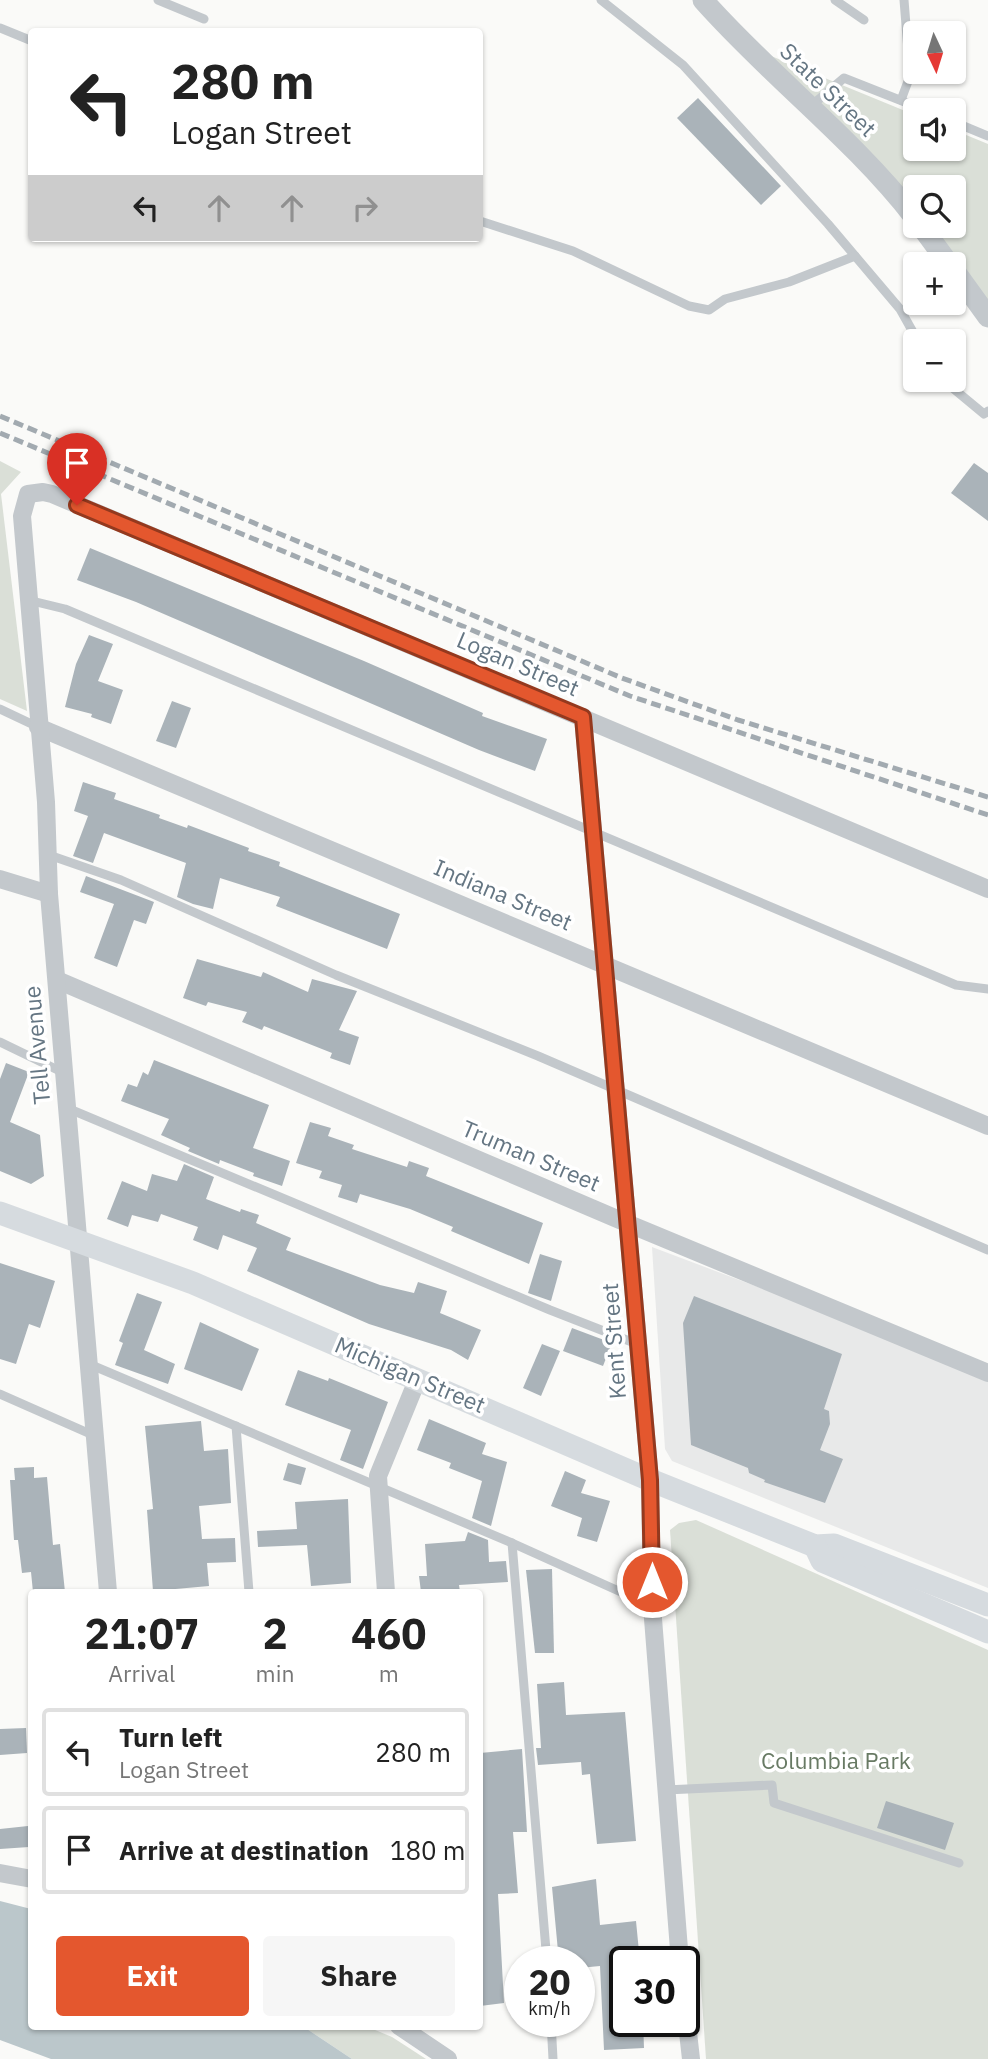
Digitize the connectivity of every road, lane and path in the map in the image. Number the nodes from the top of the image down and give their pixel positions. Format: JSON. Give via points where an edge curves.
{"nodes":[{"id":1,"x":158,"y":0,"type":"edge"},
{"id":2,"x":601,"y":0,"type":"edge"},
{"id":3,"x":703,"y":0,"type":"edge"},
{"id":4,"x":835,"y":0,"type":"edge"},
{"id":5,"x":904,"y":0,"type":"edge"},
{"id":6,"x":204,"y":19,"type":"dead end"},
{"id":7,"x":864,"y":20,"type":"dead end"},
{"id":8,"x":0,"y":28,"type":"edge"},
{"id":9,"x":28,"y":39,"type":"edge"},
{"id":10,"x":901,"y":100,"type":"joint"},
{"id":11,"x":809,"y":108,"type":"junction"},
{"id":12,"x":966,"y":127,"type":"edge"},
{"id":13,"x":988,"y":136,"type":"edge"},
{"id":14,"x":903,"y":202,"type":"edge"},
{"id":15,"x":483,"y":222,"type":"edge"},
{"id":16,"x":855,"y":256,"type":"junction"},
{"id":17,"x":966,"y":287,"type":"edge"},
{"id":18,"x":988,"y":317,"type":"edge"},
{"id":19,"x":911,"y":329,"type":"edge"},
{"id":20,"x":957,"y":392,"type":"edge"},
{"id":21,"x":988,"y":411,"type":"edge"},
{"id":22,"x":28,"y":494,"type":"joint"},
{"id":23,"x":28,"y":600,"type":"junction"},
{"id":24,"x":0,"y":709,"type":"edge"},
{"id":25,"x":583,"y":717,"type":"junction"},
{"id":26,"x":38,"y":727,"type":"junction"},
{"id":27,"x":593,"y":833,"type":"junction"},
{"id":28,"x":48,"y":855,"type":"junction"},
{"id":29,"x":0,"y":879,"type":"edge"},
{"id":30,"x":988,"y":889,"type":"edge"},
{"id":31,"x":49,"y":894,"type":"junction"},
{"id":32,"x":606,"y":964,"type":"junction"},
{"id":33,"x":57,"y":980,"type":"junction"},
{"id":34,"x":988,"y":989,"type":"edge"},
{"id":35,"x":0,"y":1042,"type":"edge"},
{"id":36,"x":64,"y":1073,"type":"junction"},
{"id":37,"x":616,"y":1091,"type":"junction"},
{"id":38,"x":67,"y":1108,"type":"junction"},
{"id":39,"x":988,"y":1126,"type":"edge"},
{"id":40,"x":0,"y":1213,"type":"edge"},
{"id":41,"x":629,"y":1224,"type":"junction"},
{"id":42,"x":78,"y":1242,"type":"junction"},
{"id":43,"x":988,"y":1250,"type":"edge"},
{"id":44,"x":639,"y":1344,"type":"junction"},
{"id":45,"x":89,"y":1364,"type":"junction"},
{"id":46,"x":988,"y":1373,"type":"edge"},
{"id":47,"x":418,"y":1378,"type":"junction"},
{"id":48,"x":0,"y":1394,"type":"edge"},
{"id":49,"x":236,"y":1426,"type":"junction"},
{"id":50,"x":95,"y":1436,"type":"junction"},
{"id":51,"x":650,"y":1480,"type":"junction"},
{"id":52,"x":377,"y":1486,"type":"junction"},
{"id":53,"x":512,"y":1543,"type":"junction"},
{"id":54,"x":815,"y":1546,"type":"junction"},
{"id":55,"x":108,"y":1589,"type":"edge"},
{"id":56,"x":249,"y":1589,"type":"edge"},
{"id":57,"x":386,"y":1589,"type":"edge"},
{"id":58,"x":988,"y":1605,"type":"edge"},
{"id":59,"x":652,"y":1606,"type":"junction"},
{"id":60,"x":988,"y":1632,"type":"edge"},
{"id":61,"x":666,"y":1790,"type":"junction"},
{"id":62,"x":959,"y":1863,"type":"dead end"},
{"id":63,"x":0,"y":1873,"type":"edge"},
{"id":64,"x":28,"y":1878,"type":"edge"},
{"id":65,"x":546,"y":1946,"type":"edge"},
{"id":66,"x":679,"y":1946,"type":"edge"},
{"id":67,"x":419,"y":2033,"type":"edge"},
{"id":68,"x":552,"y":2037,"type":"edge"},
{"id":69,"x":689,"y":2037,"type":"edge"},
{"id":70,"x":448,"y":2059,"type":"edge"},
{"id":71,"x":553,"y":2059,"type":"edge"},
{"id":72,"x":691,"y":2059,"type":"edge"}],
"edges":[{"from":1,"to":6,"type":"lane"},
{"from":2,"to":16,"type":"lane","via":[[682,65]]},
{"from":3,"to":11,"type":"street","name":"State Street"},
{"from":4,"to":7,"type":"lane"},
{"from":5,"to":10,"type":"lane","via":[[910,76]]},
{"from":8,"to":9,"type":"lane"},
{"from":10,"to":11,"type":"lane","via":[[844,78]]},
{"from":11,"to":14,"type":"street","name":"State Street"},
{"from":12,"to":13,"type":"lane"},
{"from":15,"to":16,"type":"lane","via":[[573,251],[689,306],[709,310],[725,299],[789,282]]},
{"from":16,"to":19,"type":"lane"},
{"from":17,"to":18,"type":"street"},
{"from":20,"to":21,"type":"lane","via":[[984,414]]},
{"from":22,"to":23,"type":"street","name":"Tell Avenue","via":[[22,516]]},
{"from":22,"to":25,"type":"street","name":"Logan Street","via":[[52,494]]},
{"from":23,"to":26,"type":"street","name":"Tell Avenue"},
{"from":23,"to":27,"type":"lane","via":[[65,609]]},
{"from":24,"to":26,"type":"lane"},
{"from":25,"to":27,"type":"street","name":"Kent Street"},
{"from":25,"to":30,"type":"street","name":"Logan Street"},
{"from":26,"to":28,"type":"street","name":"Tell Avenue"},
{"from":26,"to":32,"type":"street","name":"Indiana Street"},
{"from":27,"to":32,"type":"street","name":"Kent Street"},
{"from":27,"to":34,"type":"lane","via":[[956,985]]},
{"from":28,"to":31,"type":"street","name":"Tell Avenue"},
{"from":28,"to":37,"type":"lane","via":[[121,880]]},
{"from":29,"to":31,"type":"street"},
{"from":31,"to":33,"type":"street","name":"Tell Avenue"},
{"from":32,"to":37,"type":"street","name":"Kent Street"},
{"from":32,"to":39,"type":"street","name":"Indiana Street"},
{"from":33,"to":36,"type":"street","name":"Tell Avenue"},
{"from":33,"to":41,"type":"street","name":"Truman Street"},
{"from":35,"to":36,"type":"lane"},
{"from":36,"to":38,"type":"street","name":"Tell Avenue"},
{"from":37,"to":41,"type":"street","name":"Kent Street"},
{"from":37,"to":43,"type":"lane"},
{"from":38,"to":42,"type":"street","name":"Tell Avenue"},
{"from":38,"to":44,"type":"lane"},
{"from":40,"to":42,"type":"main road","name":"Michigan Street"},
{"from":41,"to":44,"type":"street","name":"Kent Street"},
{"from":41,"to":46,"type":"street","name":"Truman Street"},
{"from":42,"to":45,"type":"street","name":"Tell Avenue"},
{"from":42,"to":47,"type":"main road","name":"Michigan Street","via":[[193,1283]]},
{"from":44,"to":51,"type":"street","name":"Kent Street"},
{"from":45,"to":49,"type":"lane"},
{"from":45,"to":50,"type":"street","name":"Tell Avenue"},
{"from":47,"to":51,"type":"main road","name":"Michigan Street"},
{"from":47,"to":52,"type":"street","via":[[380,1466]]},
{"from":48,"to":50,"type":"lane"},
{"from":49,"to":52,"type":"lane"},
{"from":49,"to":56,"type":"lane"},
{"from":50,"to":55,"type":"street","name":"Tell Avenue"},
{"from":51,"to":54,"type":"main road","name":"Michigan Street"},
{"from":51,"to":59,"type":"street","name":"Kent Street"},
{"from":52,"to":53,"type":"lane"},
{"from":52,"to":57,"type":"street"},
{"from":53,"to":59,"type":"lane"},
{"from":53,"to":65,"type":"lane"},
{"from":54,"to":58,"type":"main road","name":"Michigan Street","via":[[834,1545]]},
{"from":54,"to":60,"type":"main road","name":"Michigan Street","via":[[822,1561]]},
{"from":59,"to":61,"type":"street","name":"Kent Street"},
{"from":61,"to":62,"type":"lane","via":[[772,1785],[774,1803]]},
{"from":61,"to":66,"type":"street","name":"Kent Street"},
{"from":63,"to":64,"type":"street"},
{"from":67,"to":70,"type":"street"},
{"from":68,"to":71,"type":"lane"},
{"from":69,"to":72,"type":"street"}]}
